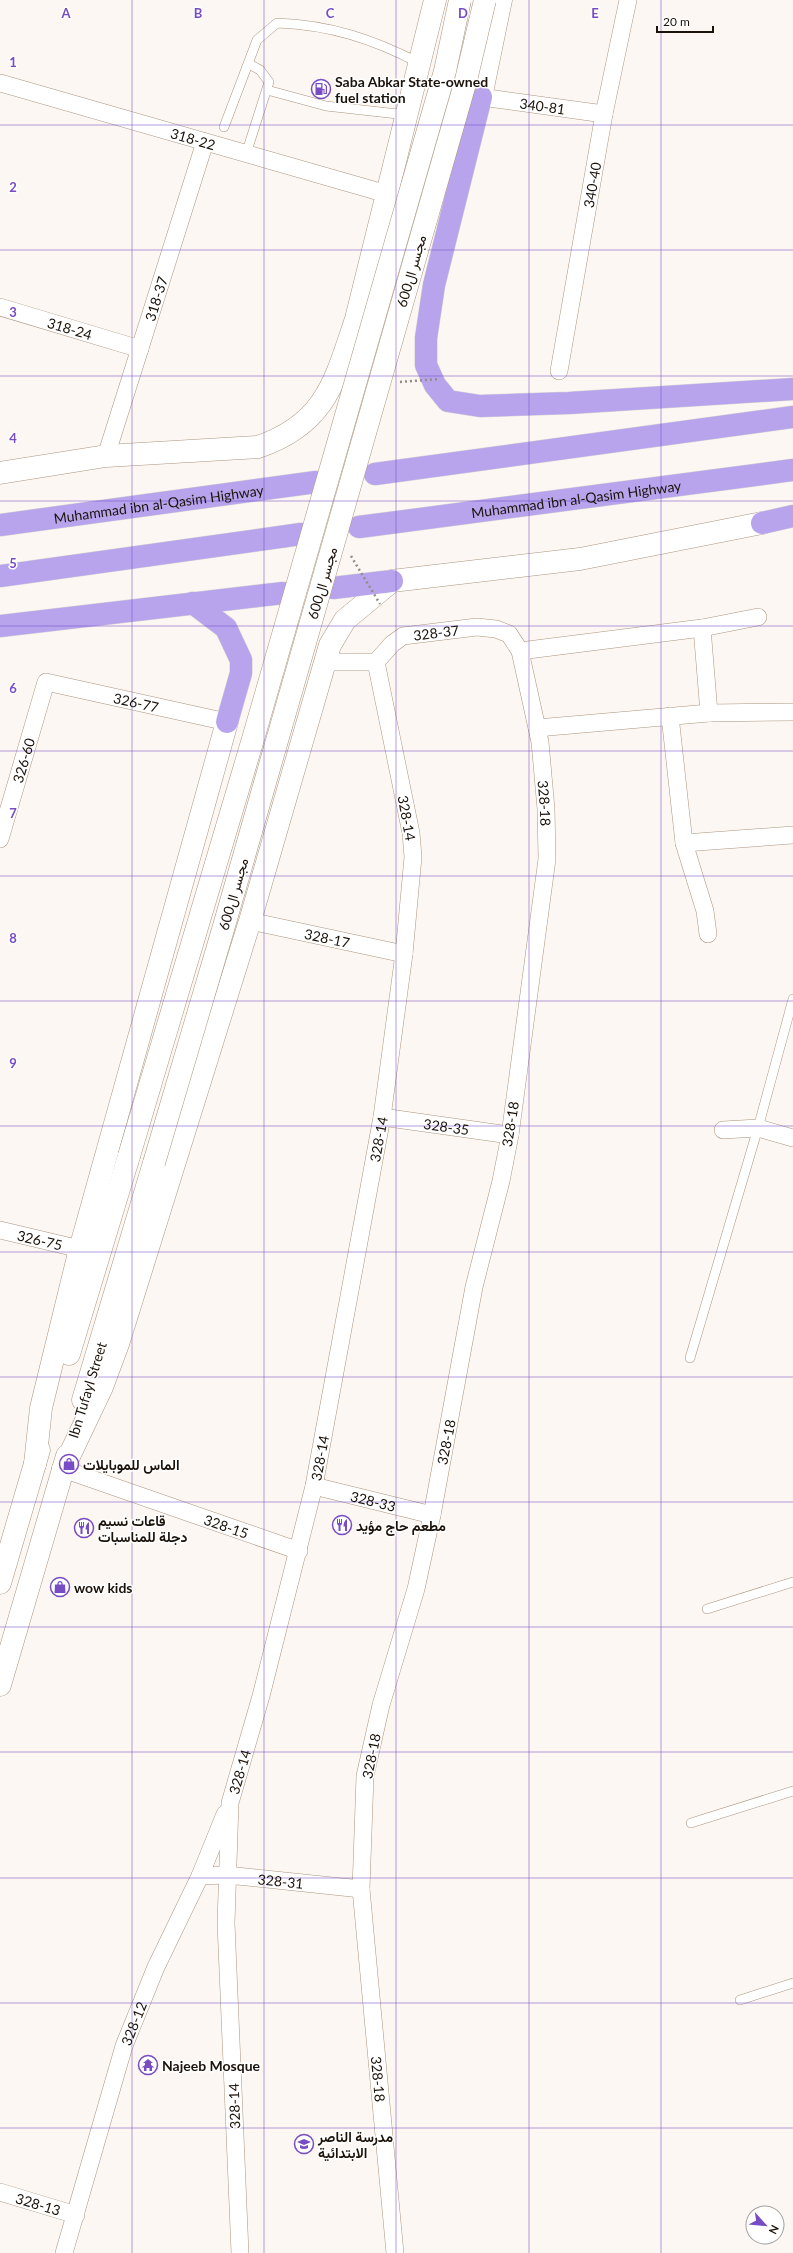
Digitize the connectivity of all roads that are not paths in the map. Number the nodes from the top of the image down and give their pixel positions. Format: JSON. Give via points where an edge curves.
{"nodes":[{"id":1,"x":435,"y":0,"type":"edge"},
{"id":2,"x":460,"y":0,"type":"edge"},
{"id":3,"x":485,"y":0,"type":"edge"},
{"id":4,"x":501,"y":0,"type":"edge"},
{"id":5,"x":628,"y":0,"type":"edge"},
{"id":6,"x":249,"y":64,"type":"junction"},
{"id":7,"x":419,"y":64,"type":"junction"},
{"id":8,"x":0,"y":83,"type":"edge"},
{"id":9,"x":267,"y":90,"type":"junction"},
{"id":10,"x":481,"y":97,"type":"junction"},
{"id":11,"x":604,"y":114,"type":"junction"},
{"id":12,"x":406,"y":115,"type":"junction"},
{"id":13,"x":224,"y":127,"type":"dead end"},
{"id":14,"x":205,"y":142,"type":"junction"},
{"id":15,"x":246,"y":154,"type":"junction"},
{"id":16,"x":387,"y":194,"type":"junction"},
{"id":17,"x":0,"y":307,"type":"edge"},
{"id":18,"x":140,"y":348,"type":"junction"},
{"id":19,"x":559,"y":371,"type":"dead end"},
{"id":20,"x":793,"y":389,"type":"edge"},
{"id":21,"x":793,"y":417,"type":"edge"},
{"id":22,"x":106,"y":456,"type":"junction"},
{"id":23,"x":793,"y":470,"type":"edge"},
{"id":24,"x":0,"y":473,"type":"edge"},
{"id":25,"x":375,"y":474,"type":"dead end"},
{"id":26,"x":316,"y":482,"type":"dead end"},
{"id":27,"x":793,"y":516,"type":"edge"},
{"id":28,"x":793,"y":520,"type":"edge"},
{"id":29,"x":762,"y":523,"type":"junction"},
{"id":30,"x":0,"y":525,"type":"edge"},
{"id":31,"x":359,"y":527,"type":"dead end"},
{"id":32,"x":301,"y":534,"type":"dead end"},
{"id":33,"x":0,"y":576,"type":"edge"},
{"id":34,"x":392,"y":581,"type":"junction"},
{"id":35,"x":333,"y":588,"type":"dead end"},
{"id":36,"x":283,"y":593,"type":"dead end"},
{"id":37,"x":193,"y":604,"type":"junction"},
{"id":38,"x":758,"y":617,"type":"dead end"},
{"id":39,"x":0,"y":626,"type":"edge"},
{"id":40,"x":702,"y":628,"type":"junction"},
{"id":41,"x":509,"y":634,"type":"joint"},
{"id":42,"x":520,"y":651,"type":"junction"},
{"id":43,"x":325,"y":662,"type":"junction"},
{"id":44,"x":376,"y":662,"type":"junction"},
{"id":45,"x":46,"y":682,"type":"joint"},
{"id":46,"x":793,"y":712,"type":"edge"},
{"id":47,"x":709,"y":713,"type":"junction"},
{"id":48,"x":670,"y":716,"type":"junction"},
{"id":49,"x":227,"y":722,"type":"junction"},
{"id":50,"x":537,"y":728,"type":"junction"},
{"id":51,"x":793,"y":835,"type":"edge"},
{"id":52,"x":0,"y":839,"type":"edge"},
{"id":53,"x":684,"y":843,"type":"junction"},
{"id":54,"x":250,"y":921,"type":"junction"},
{"id":55,"x":708,"y":934,"type":"dead end"},
{"id":56,"x":404,"y":954,"type":"junction"},
{"id":57,"x":793,"y":999,"type":"edge"},
{"id":58,"x":382,"y":1117,"type":"junction"},
{"id":59,"x":758,"y":1128,"type":"junction"},
{"id":60,"x":723,"y":1130,"type":"dead end"},
{"id":61,"x":510,"y":1135,"type":"junction"},
{"id":62,"x":793,"y":1138,"type":"edge"},
{"id":63,"x":129,"y":1156,"type":"joint"},
{"id":64,"x":154,"y":1163,"type":"joint"},
{"id":65,"x":0,"y":1230,"type":"edge"},
{"id":66,"x":80,"y":1250,"type":"junction"},
{"id":67,"x":690,"y":1358,"type":"dead end"},
{"id":68,"x":35,"y":1464,"type":"junction"},
{"id":69,"x":63,"y":1469,"type":"junction"},
{"id":70,"x":314,"y":1486,"type":"junction"},
{"id":71,"x":432,"y":1515,"type":"junction"},
{"id":72,"x":299,"y":1551,"type":"junction"},
{"id":73,"x":793,"y":1582,"type":"edge"},
{"id":74,"x":0,"y":1583,"type":"edge"},
{"id":75,"x":708,"y":1609,"type":"dead end"},
{"id":76,"x":0,"y":1685,"type":"edge"},
{"id":77,"x":793,"y":1791,"type":"edge"},
{"id":78,"x":230,"y":1803,"type":"junction"},
{"id":79,"x":691,"y":1823,"type":"dead end"},
{"id":80,"x":227,"y":1875,"type":"junction"},
{"id":81,"x":200,"y":1876,"type":"junction"},
{"id":82,"x":361,"y":1889,"type":"junction"},
{"id":83,"x":793,"y":1983,"type":"edge"},
{"id":84,"x":740,"y":2000,"type":"dead end"},
{"id":85,"x":0,"y":2192,"type":"edge"},
{"id":86,"x":76,"y":2215,"type":"junction"},
{"id":87,"x":64,"y":2253,"type":"edge"},
{"id":88,"x":240,"y":2253,"type":"edge"},
{"id":89,"x":395,"y":2253,"type":"edge"}],
"edges":[{"from":1,"to":7,"type":"street"},
{"from":2,"to":63,"type":"street","name":"مجسر ال600","bridge":true,"via":[[445,71],[253,739]]},
{"from":3,"to":64,"type":"street","name":"مجسر ال600","bridge":true,"via":[[450,134]]},
{"from":4,"to":10,"type":"street"},
{"from":5,"to":11,"type":"street","name":"340-40"},
{"from":6,"to":7,"type":"lane","via":[[257,40],[277,23],[307,24],[339,32],[387,46]]},
{"from":6,"to":9,"type":"lane","via":[[260,70],[269,82]]},
{"from":6,"to":13,"type":"lane"},
{"from":7,"to":12,"type":"street"},
{"from":8,"to":14,"type":"street","name":"318-22"},
{"from":9,"to":12,"type":"lane","via":[[326,106]]},
{"from":9,"to":15,"type":"lane"},
{"from":10,"to":11,"type":"street","name":"340-81"},
{"from":10,"to":20,"type":"highway","via":[[434,285],[426,338],[426,365],[435,385],[448,401],[480,406]]},
{"from":11,"to":19,"type":"street","name":"340-40"},
{"from":12,"to":16,"type":"street"},
{"from":14,"to":15,"type":"street","name":"318-22"},
{"from":14,"to":18,"type":"street","name":"318-37"},
{"from":15,"to":16,"type":"street","name":"318-22"},
{"from":16,"to":22,"type":"street","via":[[356,319],[340,367],[322,404],[296,430],[258,448]]},
{"from":17,"to":18,"type":"street","name":"318-24"},
{"from":18,"to":22,"type":"street","name":"318-37"},
{"from":21,"to":25,"type":"highway"},
{"from":22,"to":24,"type":"street"},
{"from":23,"to":31,"type":"highway","name":"Muhammad ibn al-Qasim Highway"},
{"from":26,"to":30,"type":"highway","name":"Muhammad ibn al-Qasim Highway"},
{"from":27,"to":29,"type":"highway"},
{"from":28,"to":29,"type":"street"},
{"from":29,"to":34,"type":"street","via":[[580,559]]},
{"from":32,"to":33,"type":"highway"},
{"from":34,"to":35,"type":"highway"},
{"from":34,"to":43,"type":"street","via":[[345,620],[330,645]]},
{"from":36,"to":37,"type":"highway"},
{"from":37,"to":39,"type":"highway"},
{"from":37,"to":49,"type":"highway","via":[[226,628],[241,660],[241,673]]},
{"from":38,"to":40,"type":"street"},
{"from":40,"to":42,"type":"street"},
{"from":40,"to":47,"type":"street"},
{"from":41,"to":42,"type":"street","name":"328-18"},
{"from":41,"to":44,"type":"street","name":"328-37","via":[[496,629],[477,627],[403,636]]},
{"from":42,"to":50,"type":"street","name":"328-18"},
{"from":43,"to":44,"type":"street"},
{"from":43,"to":54,"type":"street"},
{"from":44,"to":56,"type":"street","name":"328-14","via":[[411,833],[413,857]]},
{"from":45,"to":49,"type":"street","name":"326-77"},
{"from":45,"to":52,"type":"street","name":"326-60"},
{"from":46,"to":47,"type":"street"},
{"from":47,"to":48,"type":"street"},
{"from":48,"to":50,"type":"street"},
{"from":48,"to":53,"type":"street"},
{"from":49,"to":66,"type":"street"},
{"from":50,"to":61,"type":"street","name":"328-18","via":[[546,809],[547,859]]},
{"from":51,"to":53,"type":"street"},
{"from":53,"to":55,"type":"street","via":[[705,911]]},
{"from":54,"to":56,"type":"street","name":"328-17"},
{"from":54,"to":69,"type":"street","via":[[118,1344],[102,1387]]},
{"from":56,"to":58,"type":"street","name":"328-14"},
{"from":57,"to":59,"type":"lane"},
{"from":58,"to":61,"type":"street","name":"328-35"},
{"from":58,"to":70,"type":"street","name":"328-14"},
{"from":59,"to":60,"type":"street"},
{"from":59,"to":62,"type":"street"},
{"from":59,"to":67,"type":"lane"},
{"from":61,"to":71,"type":"street","name":"328-18","via":[[474,1287]]},
{"from":63,"to":68,"type":"street","name":"Ibn Tufayl Street"},
{"from":64,"to":69,"type":"street","name":"Ibn Tufayl Street"},
{"from":65,"to":66,"type":"street","name":"326-75"},
{"from":66,"to":68,"type":"street","via":[[41,1408]]},
{"from":68,"to":74,"type":"street","name":"Ibn Tufayl Street"},
{"from":69,"to":72,"type":"street","name":"328-15"},
{"from":69,"to":76,"type":"street","name":"Ibn Tufayl Street"},
{"from":70,"to":71,"type":"street","name":"328-33"},
{"from":70,"to":72,"type":"street","name":"328-14"},
{"from":71,"to":82,"type":"street","name":"328-18","via":[[416,1589],[381,1705],[366,1776]]},
{"from":72,"to":78,"type":"street","name":"328-14"},
{"from":73,"to":75,"type":"lane"},
{"from":77,"to":79,"type":"lane"},
{"from":78,"to":80,"type":"street","name":"328-14"},
{"from":78,"to":81,"type":"street","name":"328-12"},
{"from":80,"to":81,"type":"street","name":"328-31"},
{"from":80,"to":82,"type":"street","name":"328-31"},
{"from":80,"to":88,"type":"street","name":"328-14","via":[[226,1923]]},
{"from":81,"to":86,"type":"street","name":"328-12","via":[[156,1967],[124,2046]]},
{"from":82,"to":89,"type":"street","name":"328-18"},
{"from":83,"to":84,"type":"lane"},
{"from":85,"to":86,"type":"street","name":"328-13"},
{"from":86,"to":87,"type":"street","name":"328-12"}]}
